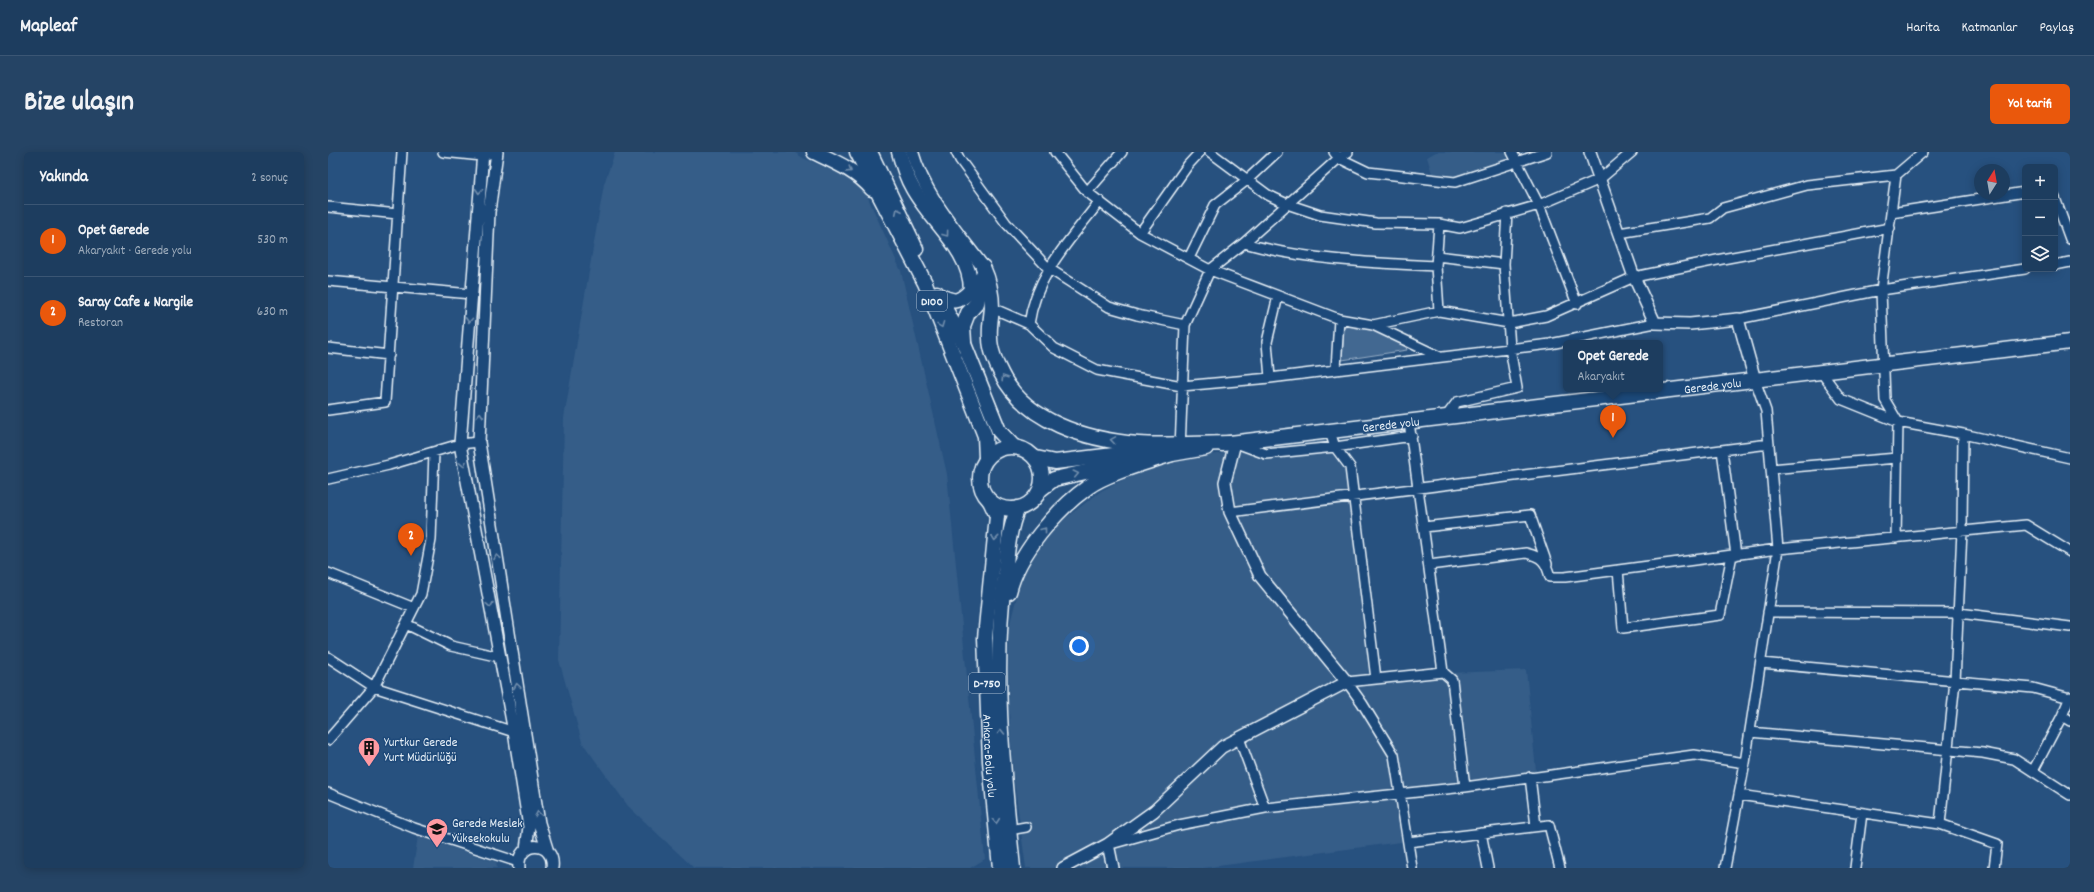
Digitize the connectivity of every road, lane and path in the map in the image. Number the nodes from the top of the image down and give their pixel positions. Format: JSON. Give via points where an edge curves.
{"nodes":[{"id":1,"x":402,"y":152,"type":"edge"},
{"id":2,"x":443,"y":152,"type":"edge"},
{"id":3,"x":497,"y":152,"type":"edge"},
{"id":4,"x":814,"y":152,"type":"edge"},
{"id":5,"x":857,"y":152,"type":"edge"},
{"id":6,"x":870,"y":152,"type":"edge"},
{"id":7,"x":899,"y":152,"type":"edge"},
{"id":8,"x":912,"y":152,"type":"edge"},
{"id":9,"x":956,"y":152,"type":"edge"},
{"id":10,"x":1055,"y":152,"type":"edge"},
{"id":11,"x":1122,"y":152,"type":"edge"},
{"id":12,"x":1200,"y":152,"type":"edge"},
{"id":13,"x":1210,"y":152,"type":"edge"},
{"id":14,"x":1277,"y":152,"type":"edge"},
{"id":15,"x":1348,"y":152,"type":"edge"},
{"id":16,"x":1512,"y":152,"type":"edge"},
{"id":17,"x":1547,"y":152,"type":"edge"},
{"id":18,"x":1590,"y":152,"type":"edge"},
{"id":19,"x":1632,"y":152,"type":"edge"},
{"id":20,"x":1923,"y":152,"type":"edge"},
{"id":21,"x":482,"y":154,"type":"edge"},
{"id":22,"x":1337,"y":155,"type":"edge"},
{"id":23,"x":1517,"y":163,"type":"junction"},
{"id":24,"x":1896,"y":175,"type":"junction"},
{"id":25,"x":1600,"y":179,"type":"junction"},
{"id":26,"x":1247,"y":180,"type":"junction"},
{"id":27,"x":1087,"y":192,"type":"junction"},
{"id":28,"x":2022,"y":192,"type":"edge"},
{"id":29,"x":2056,"y":200,"type":"edge"},
{"id":30,"x":1100,"y":201,"type":"junction"},
{"id":31,"x":1287,"y":204,"type":"junction"},
{"id":32,"x":1539,"y":205,"type":"junction"},
{"id":33,"x":328,"y":207,"type":"edge"},
{"id":34,"x":1507,"y":213,"type":"junction"},
{"id":35,"x":1892,"y":213,"type":"junction"},
{"id":36,"x":398,"y":214,"type":"junction"},
{"id":37,"x":1439,"y":224,"type":"junction"},
{"id":38,"x":1890,"y":228,"type":"junction"},
{"id":39,"x":1140,"y":233,"type":"junction"},
{"id":40,"x":1619,"y":233,"type":"junction"},
{"id":41,"x":2070,"y":239,"type":"edge"},
{"id":42,"x":1244,"y":243,"type":"junction"},
{"id":43,"x":1437,"y":256,"type":"junction"},
{"id":44,"x":1189,"y":258,"type":"junction"},
{"id":45,"x":2070,"y":262,"type":"edge"},
{"id":46,"x":1504,"y":264,"type":"junction"},
{"id":47,"x":2058,"y":264,"type":"edge"},
{"id":48,"x":1436,"y":266,"type":"junction"},
{"id":49,"x":983,"y":267,"type":"junction"},
{"id":50,"x":1048,"y":268,"type":"junction"},
{"id":51,"x":2022,"y":269,"type":"edge"},
{"id":52,"x":1210,"y":270,"type":"junction"},
{"id":53,"x":1634,"y":277,"type":"junction"},
{"id":54,"x":328,"y":281,"type":"edge"},
{"id":55,"x":925,"y":283,"type":"junction"},
{"id":56,"x":394,"y":287,"type":"junction"},
{"id":57,"x":1881,"y":290,"type":"junction"},
{"id":58,"x":471,"y":294,"type":"junction"},
{"id":59,"x":938,"y":295,"type":"junction"},
{"id":60,"x":1278,"y":296,"type":"junction"},
{"id":61,"x":1577,"y":304,"type":"junction"},
{"id":62,"x":992,"y":308,"type":"junction"},
{"id":63,"x":1439,"y":311,"type":"junction"},
{"id":64,"x":1339,"y":319,"type":"junction"},
{"id":65,"x":1738,"y":319,"type":"junction"},
{"id":66,"x":1509,"y":322,"type":"junction"},
{"id":67,"x":1655,"y":323,"type":"junction"},
{"id":68,"x":1029,"y":324,"type":"junction"},
{"id":69,"x":1185,"y":325,"type":"junction"},
{"id":70,"x":1373,"y":325,"type":"junction"},
{"id":71,"x":1570,"y":340,"type":"edge"},
{"id":72,"x":1563,"y":341,"type":"edge"},
{"id":73,"x":2070,"y":342,"type":"edge"},
{"id":74,"x":964,"y":344,"type":"junction"},
{"id":75,"x":328,"y":348,"type":"edge"},
{"id":76,"x":1510,"y":348,"type":"junction"},
{"id":77,"x":389,"y":355,"type":"junction"},
{"id":78,"x":1438,"y":356,"type":"junction"},
{"id":79,"x":1882,"y":365,"type":"junction"},
{"id":80,"x":1336,"y":369,"type":"junction"},
{"id":81,"x":1821,"y":372,"type":"junction"},
{"id":82,"x":1270,"y":378,"type":"junction"},
{"id":83,"x":1755,"y":380,"type":"junction"},
{"id":84,"x":1182,"y":386,"type":"junction"},
{"id":85,"x":1663,"y":391,"type":"edge"},
{"id":86,"x":1657,"y":392,"type":"edge"},
{"id":87,"x":328,"y":410,"type":"edge"},
{"id":88,"x":1445,"y":418,"type":"junction"},
{"id":89,"x":1409,"y":422,"type":"junction"},
{"id":90,"x":1898,"y":422,"type":"junction"},
{"id":91,"x":1330,"y":432,"type":"junction"},
{"id":92,"x":1963,"y":434,"type":"junction"},
{"id":93,"x":1412,"y":436,"type":"junction"},
{"id":94,"x":479,"y":442,"type":"junction"},
{"id":95,"x":1236,"y":443,"type":"junction"},
{"id":96,"x":460,"y":444,"type":"junction"},
{"id":97,"x":1769,"y":444,"type":"junction"},
{"id":98,"x":1013,"y":446,"type":"junction"},
{"id":99,"x":1335,"y":447,"type":"junction"},
{"id":100,"x":1178,"y":449,"type":"junction"},
{"id":101,"x":1722,"y":450,"type":"junction"},
{"id":102,"x":434,"y":452,"type":"junction"},
{"id":103,"x":986,"y":458,"type":"junction"},
{"id":104,"x":1036,"y":458,"type":"junction"},
{"id":105,"x":1898,"y":458,"type":"junction"},
{"id":106,"x":2070,"y":458,"type":"edge"},
{"id":107,"x":1771,"y":469,"type":"junction"},
{"id":108,"x":328,"y":479,"type":"edge"},
{"id":109,"x":1041,"y":489,"type":"junction"},
{"id":110,"x":1419,"y":489,"type":"junction"},
{"id":111,"x":1353,"y":497,"type":"junction"},
{"id":112,"x":990,"y":501,"type":"junction"},
{"id":113,"x":1018,"y":508,"type":"junction"},
{"id":114,"x":1230,"y":512,"type":"junction"},
{"id":115,"x":1424,"y":527,"type":"junction"},
{"id":116,"x":1962,"y":531,"type":"junction"},
{"id":117,"x":1896,"y":538,"type":"junction"},
{"id":118,"x":1778,"y":549,"type":"junction"},
{"id":119,"x":2070,"y":552,"type":"edge"},
{"id":120,"x":1734,"y":555,"type":"junction"},
{"id":121,"x":1547,"y":564,"type":"junction"},
{"id":122,"x":1429,"y":565,"type":"junction"},
{"id":123,"x":1618,"y":570,"type":"junction"},
{"id":124,"x":328,"y":573,"type":"edge"},
{"id":125,"x":414,"y":608,"type":"junction"},
{"id":126,"x":1768,"y":612,"type":"junction"},
{"id":127,"x":1958,"y":613,"type":"junction"},
{"id":128,"x":406,"y":624,"type":"junction"},
{"id":129,"x":1000,"y":628,"type":"junction"},
{"id":130,"x":2070,"y":628,"type":"edge"},
{"id":131,"x":328,"y":657,"type":"edge"},
{"id":132,"x":500,"y":657,"type":"junction"},
{"id":133,"x":1761,"y":662,"type":"junction"},
{"id":134,"x":1443,"y":672,"type":"junction"},
{"id":135,"x":1376,"y":678,"type":"junction"},
{"id":136,"x":1955,"y":681,"type":"junction"},
{"id":137,"x":1347,"y":682,"type":"junction"},
{"id":138,"x":374,"y":687,"type":"junction"},
{"id":139,"x":2070,"y":698,"type":"edge"},
{"id":140,"x":2062,"y":716,"type":"junction"},
{"id":141,"x":2070,"y":721,"type":"edge"},
{"id":142,"x":514,"y":732,"type":"junction"},
{"id":143,"x":1750,"y":732,"type":"junction"},
{"id":144,"x":1239,"y":738,"type":"junction"},
{"id":145,"x":328,"y":740,"type":"edge"},
{"id":146,"x":1948,"y":751,"type":"junction"},
{"id":147,"x":1745,"y":763,"type":"junction"},
{"id":148,"x":2033,"y":771,"type":"junction"},
{"id":149,"x":1530,"y":777,"type":"junction"},
{"id":150,"x":1465,"y":787,"type":"junction"},
{"id":151,"x":328,"y":793,"type":"edge"},
{"id":152,"x":1400,"y":794,"type":"junction"},
{"id":153,"x":1739,"y":795,"type":"junction"},
{"id":154,"x":2070,"y":795,"type":"edge"},
{"id":155,"x":1266,"y":808,"type":"junction"},
{"id":156,"x":1862,"y":813,"type":"junction"},
{"id":157,"x":1940,"y":824,"type":"junction"},
{"id":158,"x":1536,"y":826,"type":"junction"},
{"id":159,"x":1026,"y":828,"type":"dead end"},
{"id":160,"x":1009,"y":830,"type":"junction"},
{"id":161,"x":1481,"y":833,"type":"junction"},
{"id":162,"x":1408,"y":842,"type":"junction"},
{"id":163,"x":1108,"y":844,"type":"junction"},
{"id":164,"x":526,"y":849,"type":"junction"},
{"id":165,"x":548,"y":852,"type":"junction"},
{"id":166,"x":519,"y":865,"type":"edge"},
{"id":167,"x":552,"y":868,"type":"edge"},
{"id":168,"x":1000,"y":868,"type":"edge"},
{"id":169,"x":1013,"y":868,"type":"edge"},
{"id":170,"x":1063,"y":868,"type":"edge"},
{"id":171,"x":1114,"y":868,"type":"edge"},
{"id":172,"x":1412,"y":868,"type":"edge"},
{"id":173,"x":1488,"y":868,"type":"edge"},
{"id":174,"x":1560,"y":868,"type":"edge"},
{"id":175,"x":1725,"y":868,"type":"edge"},
{"id":176,"x":1854,"y":868,"type":"edge"},
{"id":177,"x":1994,"y":868,"type":"edge"}],
"edges":[{"from":1,"to":36,"type":"street"},
{"from":2,"to":21,"type":"street"},
{"from":3,"to":21,"type":"street"},
{"from":94,"to":3,"type":"street","one_way":true,"via":[[489,212]]},
{"from":4,"to":55,"type":"main road","one_way":true,"via":[[864,179],[872,190],[909,269]]},
{"from":5,"to":55,"type":"main road","number":"D100"},
{"from":59,"to":6,"type":"main road","number":"D100","one_way":true},
{"from":7,"to":59,"type":"main road","one_way":true,"via":[[912,187],[965,261],[971,277],[971,290],[963,299],[952,302]]},
{"from":8,"to":49,"type":"main road","via":[[924,183]]},
{"from":9,"to":50,"type":"street","via":[[1006,223]]},
{"from":10,"to":27,"type":"street"},
{"from":11,"to":27,"type":"street"},
{"from":12,"to":39,"type":"street"},
{"from":13,"to":26,"type":"street"},
{"from":14,"to":26,"type":"street"},
{"from":15,"to":22,"type":"street"},
{"from":16,"to":23,"type":"street"},
{"from":17,"to":23,"type":"street"},
{"from":18,"to":25,"type":"street"},
{"from":19,"to":25,"type":"street"},
{"from":20,"to":24,"type":"street"},
{"from":21,"to":58,"type":"street","one_way":true},
{"from":22,"to":23,"type":"street","via":[[1368,172],[1455,182]]},
{"from":22,"to":31,"type":"street"},
{"from":23,"to":32,"type":"street"},
{"from":24,"to":35,"type":"street"},
{"from":24,"to":40,"type":"street","via":[[1807,185],[1723,208],[1710,218]]},
{"from":25,"to":32,"type":"street"},
{"from":25,"to":40,"type":"street"},
{"from":26,"to":31,"type":"street","via":[[1268,195]]},
{"from":26,"to":44,"type":"street","via":[[1215,205]]},
{"from":27,"to":30,"type":"street"},
{"from":28,"to":35,"type":"street"},
{"from":29,"to":41,"type":"street"},
{"from":30,"to":39,"type":"street"},
{"from":30,"to":50,"type":"street"},
{"from":31,"to":37,"type":"street","via":[[1320,215],[1348,219]]},
{"from":31,"to":42,"type":"street"},
{"from":32,"to":34,"type":"street"},
{"from":32,"to":61,"type":"street"},
{"from":33,"to":36,"type":"street"},
{"from":34,"to":37,"type":"street","via":[[1460,228]]},
{"from":34,"to":46,"type":"street"},
{"from":35,"to":38,"type":"street"},
{"from":36,"to":56,"type":"street"},
{"from":37,"to":43,"type":"street"},
{"from":38,"to":53,"type":"street"},
{"from":38,"to":57,"type":"street"},
{"from":39,"to":44,"type":"street"},
{"from":40,"to":53,"type":"street"},
{"from":42,"to":48,"type":"street","via":[[1365,263]]},
{"from":42,"to":52,"type":"street"},
{"from":43,"to":46,"type":"street"},
{"from":43,"to":48,"type":"street"},
{"from":44,"to":52,"type":"street"},
{"from":45,"to":47,"type":"street"},
{"from":46,"to":66,"type":"street"},
{"from":48,"to":63,"type":"street"},
{"from":49,"to":62,"type":"main road","via":[[989,280]]},
{"from":49,"to":74,"type":"main road","via":[[977,303],[968,313],[963,326]]},
{"from":50,"to":68,"type":"street","via":[[1032,304]]},
{"from":50,"to":69,"type":"street","via":[[1109,307]]},
{"from":51,"to":57,"type":"street"},
{"from":52,"to":60,"type":"street"},
{"from":52,"to":69,"type":"street"},
{"from":53,"to":61,"type":"street"},
{"from":53,"to":67,"type":"street"},
{"from":54,"to":56,"type":"street"},
{"from":55,"to":103,"type":"main road","number":"D100","one_way":true,"via":[[985,436]]},
{"from":56,"to":58,"type":"street"},
{"from":56,"to":77,"type":"street"},
{"from":57,"to":65,"type":"street"},
{"from":57,"to":79,"type":"street"},
{"from":58,"to":96,"type":"street","one_way":true},
{"from":59,"to":74,"type":"main road","number":"D100"},
{"from":60,"to":64,"type":"street"},
{"from":60,"to":82,"type":"street","via":[[1266,342]]},
{"from":61,"to":66,"type":"street","via":[[1546,316]]},
{"from":62,"to":68,"type":"street"},
{"from":100,"to":62,"type":"main road","one_way":true,"via":[[1096,438],[1048,420],[1019,401],[1000,373],[990,340]]},
{"from":63,"to":66,"type":"street"},
{"from":63,"to":70,"type":"street"},
{"from":64,"to":70,"type":"street"},
{"from":64,"to":80,"type":"street"},
{"from":65,"to":67,"type":"street","via":[[1690,324]]},
{"from":65,"to":83,"type":"street"},
{"from":66,"to":76,"type":"street"},
{"from":67,"to":71,"type":"street"},
{"from":68,"to":84,"type":"street","via":[[1054,348],[1097,370]]},
{"from":69,"to":84,"type":"street"},
{"from":70,"to":78,"type":"street"},
{"from":72,"to":76,"type":"street"},
{"from":73,"to":79,"type":"main road","name":"Gerede yolu"},
{"from":74,"to":98,"type":"main road","number":"D100","via":[[999,431]]},
{"from":75,"to":77,"type":"street"},
{"from":76,"to":78,"type":"street"},
{"from":76,"to":88,"type":"street","via":[[1517,388],[1457,402]]},
{"from":77,"to":87,"type":"street","via":[[385,402]]},
{"from":78,"to":80,"type":"street","via":[[1377,366]]},
{"from":79,"to":81,"type":"main road","name":"Gerede yolu"},
{"from":79,"to":90,"type":"street","via":[[1885,400]]},
{"from":80,"to":82,"type":"street"},
{"from":81,"to":83,"type":"main road","name":"Gerede yolu"},
{"from":81,"to":90,"type":"street","via":[[1841,399]]},
{"from":82,"to":84,"type":"street"},
{"from":83,"to":85,"type":"main road","name":"Gerede yolu"},
{"from":83,"to":97,"type":"street","via":[[1766,411]]},
{"from":84,"to":100,"type":"street"},
{"from":86,"to":88,"type":"main road","name":"Gerede yolu"},
{"from":88,"to":89,"type":"main road","name":"Gerede yolu"},
{"from":89,"to":91,"type":"main road","name":"Gerede yolu"},
{"from":89,"to":93,"type":"street"},
{"from":90,"to":92,"type":"street"},
{"from":90,"to":105,"type":"street"},
{"from":91,"to":95,"type":"main road","name":"Gerede yolu"},
{"from":91,"to":99,"type":"street"},
{"from":92,"to":106,"type":"street"},
{"from":92,"to":116,"type":"street"},
{"from":93,"to":99,"type":"street"},
{"from":93,"to":110,"type":"street"},
{"from":94,"to":96,"type":"street"},
{"from":165,"to":94,"type":"street","one_way":true,"via":[[539,822]]},
{"from":95,"to":99,"type":"street","via":[[1266,454]]},
{"from":95,"to":100,"type":"main road","name":"Gerede yolu"},
{"from":95,"to":114,"type":"street","via":[[1224,482]]},
{"from":96,"to":102,"type":"street"},
{"from":96,"to":132,"type":"street","one_way":true},
{"from":97,"to":101,"type":"street"},
{"from":97,"to":107,"type":"street"},
{"from":98,"to":103,"type":"main road","via":[[993,451]]},
{"from":98,"to":104,"type":"main road","number":"D100","via":[[1026,450]]},
{"from":99,"to":111,"type":"street","via":[[1350,467]]},
{"from":100,"to":104,"type":"main road","number":"D100","via":[[1055,462]]},
{"from":109,"to":100,"type":"main road","one_way":true,"via":[[1054,479]]},
{"from":129,"to":100,"type":"main road","one_way":true,"via":[[1012,580],[1030,548],[1056,515],[1088,486]]},
{"from":101,"to":110,"type":"street"},
{"from":101,"to":120,"type":"street"},
{"from":102,"to":108,"type":"street"},
{"from":102,"to":125,"type":"street","via":[[431,540],[421,594]]},
{"from":103,"to":112,"type":"main road","number":"D100","via":[[980,475],[984,493]]},
{"from":104,"to":109,"type":"main road","via":[[1043,473]]},
{"from":105,"to":107,"type":"street"},
{"from":105,"to":117,"type":"street"},
{"from":107,"to":118,"type":"street"},
{"from":109,"to":113,"type":"main road","via":[[1028,505]]},
{"from":110,"to":111,"type":"street"},
{"from":110,"to":115,"type":"street"},
{"from":111,"to":114,"type":"street"},
{"from":111,"to":135,"type":"street"},
{"from":112,"to":113,"type":"main road","via":[[1008,509]]},
{"from":112,"to":168,"type":"main road","name":"Ankara-Bolu yolu","number":"D-750","one_way":true,"via":[[997,516],[985,638],[990,761]]},
{"from":113,"to":129,"type":"main road","name":"Ankara-Bolu yolu","via":[[1007,557]]},
{"from":114,"to":137,"type":"street","via":[[1260,576]]},
{"from":115,"to":121,"type":"street","via":[[1530,515]]},
{"from":115,"to":122,"type":"street"},
{"from":116,"to":117,"type":"street"},
{"from":116,"to":119,"type":"street","via":[[2026,525]]},
{"from":116,"to":127,"type":"street"},
{"from":117,"to":118,"type":"street"},
{"from":118,"to":120,"type":"street"},
{"from":118,"to":126,"type":"street"},
{"from":120,"to":123,"type":"street"},
{"from":120,"to":123,"type":"street","via":[[1720,615],[1623,628]]},
{"from":121,"to":122,"type":"street","via":[[1538,557],[1526,553]]},
{"from":121,"to":123,"type":"street","via":[[1550,577]]},
{"from":122,"to":134,"type":"street"},
{"from":124,"to":125,"type":"street"},
{"from":125,"to":128,"type":"street"},
{"from":126,"to":127,"type":"street"},
{"from":126,"to":133,"type":"street"},
{"from":127,"to":130,"type":"street"},
{"from":127,"to":136,"type":"street"},
{"from":128,"to":132,"type":"street","via":[[451,646]]},
{"from":128,"to":138,"type":"street"},
{"from":160,"to":129,"type":"main road","name":"Ankara-Bolu yolu","one_way":true,"via":[[1002,757]]},
{"from":131,"to":138,"type":"street"},
{"from":132,"to":142,"type":"street"},
{"from":133,"to":136,"type":"street"},
{"from":133,"to":143,"type":"street"},
{"from":134,"to":135,"type":"street"},
{"from":134,"to":150,"type":"street","via":[[1452,680]]},
{"from":135,"to":137,"type":"street"},
{"from":136,"to":139,"type":"street","via":[[2033,688]]},
{"from":136,"to":146,"type":"street"},
{"from":137,"to":144,"type":"street"},
{"from":137,"to":152,"type":"street","via":[[1394,756]]},
{"from":138,"to":142,"type":"street"},
{"from":138,"to":145,"type":"street"},
{"from":139,"to":140,"type":"street"},
{"from":140,"to":141,"type":"street"},
{"from":140,"to":148,"type":"street"},
{"from":142,"to":164,"type":"street","via":[[529,827]]},
{"from":143,"to":146,"type":"street"},
{"from":143,"to":147,"type":"street"},
{"from":144,"to":155,"type":"street"},
{"from":144,"to":163,"type":"street","via":[[1222,747],[1154,810]]},
{"from":146,"to":148,"type":"street","via":[[1983,753],[2014,759]]},
{"from":146,"to":157,"type":"street"},
{"from":147,"to":149,"type":"street","via":[[1694,755]]},
{"from":147,"to":153,"type":"street"},
{"from":148,"to":154,"type":"street"},
{"from":149,"to":150,"type":"street"},
{"from":149,"to":158,"type":"street"},
{"from":150,"to":152,"type":"street"},
{"from":151,"to":166,"type":"street","via":[[414,828]]},
{"from":152,"to":155,"type":"street"},
{"from":152,"to":162,"type":"street"},
{"from":153,"to":156,"type":"street"},
{"from":153,"to":175,"type":"street"},
{"from":155,"to":163,"type":"street","via":[[1179,825]]},
{"from":156,"to":157,"type":"street"},
{"from":156,"to":176,"type":"street"},
{"from":157,"to":177,"type":"street","via":[[1998,844]]},
{"from":158,"to":161,"type":"street"},
{"from":158,"to":174,"type":"street","via":[[1549,824]]},
{"from":159,"to":160,"type":"street"},
{"from":160,"to":169,"type":"main road","name":"Ankara-Bolu yolu"},
{"from":161,"to":162,"type":"street"},
{"from":161,"to":173,"type":"street"},
{"from":162,"to":172,"type":"street"},
{"from":163,"to":170,"type":"street"},
{"from":163,"to":171,"type":"street"},
{"from":164,"to":165,"type":"street","via":[[538,847]]},
{"from":164,"to":166,"type":"street","via":[[520,857]]},
{"from":165,"to":167,"type":"street","via":[[553,861]]}]}
